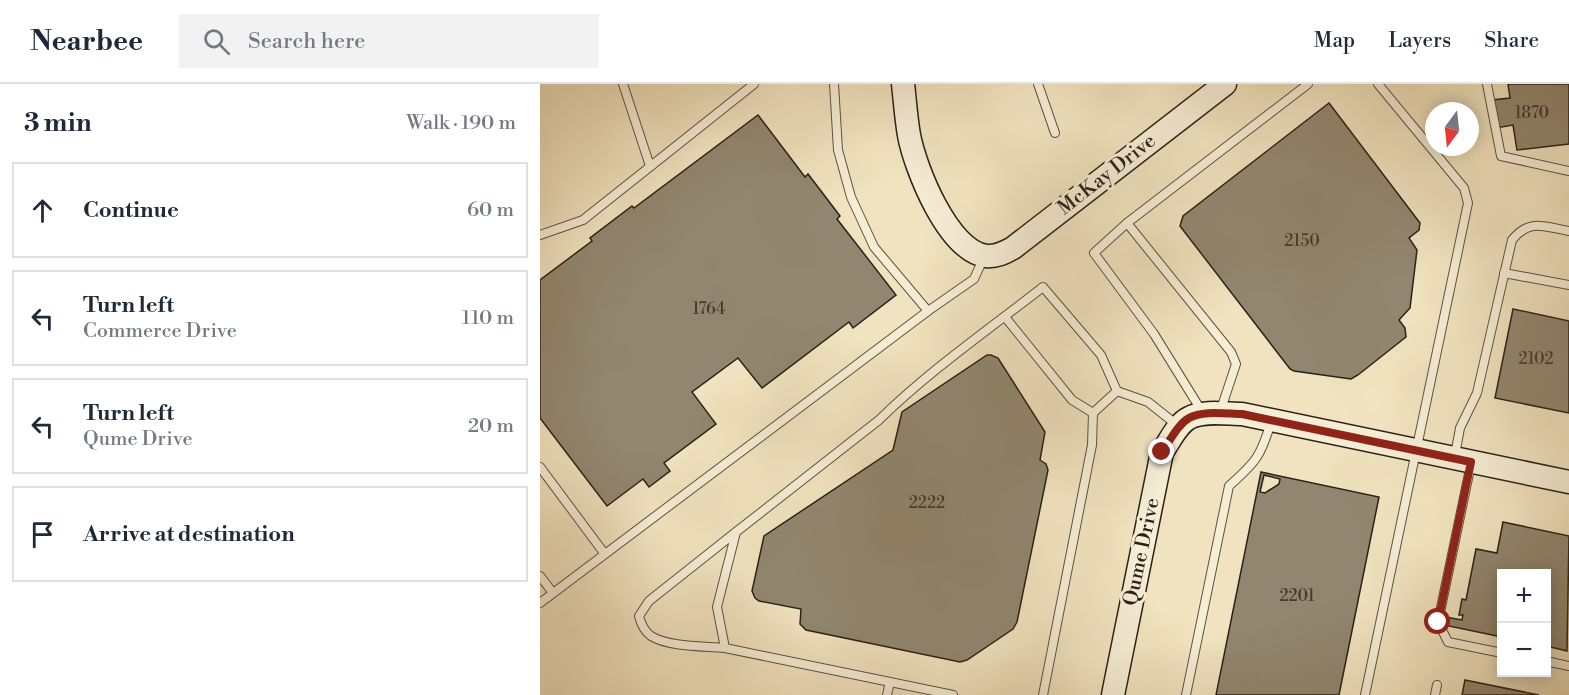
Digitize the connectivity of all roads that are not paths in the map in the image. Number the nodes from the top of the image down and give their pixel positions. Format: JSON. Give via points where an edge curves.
{"nodes":[{"id":1,"x":623,"y":84,"type":"edge"},
{"id":2,"x":754,"y":84,"type":"edge"},
{"id":3,"x":834,"y":84,"type":"edge"},
{"id":4,"x":903,"y":84,"type":"edge"},
{"id":5,"x":1038,"y":84,"type":"edge"},
{"id":6,"x":1226,"y":84,"type":"edge"},
{"id":7,"x":1308,"y":84,"type":"edge"},
{"id":8,"x":1378,"y":84,"type":"edge"},
{"id":9,"x":1487,"y":84,"type":"edge"},
{"id":10,"x":1055,"y":133,"type":"dead end"},
{"id":11,"x":650,"y":166,"type":"junction"},
{"id":12,"x":1569,"y":171,"type":"edge"},
{"id":13,"x":1127,"y":223,"type":"junction"},
{"id":14,"x":1569,"y":231,"type":"edge"},
{"id":15,"x":540,"y":235,"type":"edge"},
{"id":16,"x":985,"y":256,"type":"junction"},
{"id":17,"x":1504,"y":273,"type":"junction"},
{"id":18,"x":1569,"y":285,"type":"edge"},
{"id":19,"x":928,"y":310,"type":"junction"},
{"id":20,"x":1005,"y":316,"type":"junction"},
{"id":21,"x":1117,"y":391,"type":"junction"},
{"id":22,"x":1093,"y":413,"type":"junction"},
{"id":23,"x":1198,"y":418,"type":"junction"},
{"id":24,"x":1272,"y":420,"type":"junction"},
{"id":25,"x":1416,"y":451,"type":"junction"},
{"id":26,"x":1463,"y":460,"type":"junction"},
{"id":27,"x":540,"y":467,"type":"edge"},
{"id":28,"x":1569,"y":482,"type":"edge"},
{"id":29,"x":736,"y":532,"type":"junction"},
{"id":30,"x":604,"y":553,"type":"junction"},
{"id":31,"x":540,"y":576,"type":"edge"},
{"id":32,"x":553,"y":593,"type":"junction"},
{"id":33,"x":540,"y":603,"type":"edge"},
{"id":34,"x":725,"y":648,"type":"junction"},
{"id":35,"x":1497,"y":652,"type":"edge"},
{"id":36,"x":1551,"y":663,"type":"edge"},
{"id":37,"x":1569,"y":666,"type":"edge"},
{"id":38,"x":890,"y":682,"type":"junction"},
{"id":39,"x":1437,"y":685,"type":"dead end"},
{"id":40,"x":887,"y":695,"type":"edge"},
{"id":41,"x":953,"y":695,"type":"edge"},
{"id":42,"x":1043,"y":695,"type":"edge"},
{"id":43,"x":1113,"y":695,"type":"edge"},
{"id":44,"x":1186,"y":695,"type":"edge"},
{"id":45,"x":1365,"y":695,"type":"edge"},
{"id":46,"x":1435,"y":695,"type":"edge"}],
"edges":[{"from":1,"to":11,"type":"lane"},
{"from":2,"to":11,"type":"lane"},
{"from":3,"to":19,"type":"lane","via":[[838,150],[851,197],[874,247]]},
{"from":4,"to":16,"type":"street","via":[[909,135],[920,172],[959,240]]},
{"from":5,"to":10,"type":"lane"},
{"from":6,"to":16,"type":"street","name":"McKay Drive","via":[[1012,248],[999,255]]},
{"from":7,"to":13,"type":"lane"},
{"from":8,"to":25,"type":"lane","via":[[1464,188],[1468,203]]},
{"from":9,"to":12,"type":"lane","via":[[1501,156]]},
{"from":11,"to":15,"type":"lane","via":[[583,220]]},
{"from":13,"to":23,"type":"lane","via":[[1094,253],[1154,334]]},
{"from":13,"to":23,"type":"lane","via":[[1231,352],[1236,364]]},
{"from":14,"to":17,"type":"lane","via":[[1533,225],[1520,230],[1509,248]]},
{"from":16,"to":19,"type":"lane","via":[[974,279]]},
{"from":17,"to":18,"type":"lane"},
{"from":17,"to":26,"type":"lane","via":[[1477,393],[1460,428]]},
{"from":19,"to":30,"type":"lane"},
{"from":20,"to":21,"type":"lane","via":[[1043,287],[1101,355]]},
{"from":20,"to":22,"type":"lane","via":[[1072,400]]},
{"from":20,"to":29,"type":"lane"},
{"from":21,"to":22,"type":"lane"},
{"from":21,"to":23,"type":"lane"},
{"from":22,"to":42,"type":"lane","via":[[1092,445]]},
{"from":23,"to":24,"type":"street","via":[[1242,414]]},
{"from":23,"to":43,"type":"street","name":"Qume Drive","via":[[1162,452]]},
{"from":24,"to":25,"type":"street"},
{"from":24,"to":44,"type":"lane","via":[[1253,464],[1229,486]]},
{"from":25,"to":26,"type":"street"},
{"from":25,"to":45,"type":"lane"},
{"from":26,"to":28,"type":"street"},
{"from":26,"to":35,"type":"lane","via":[[1438,622],[1448,642]]},
{"from":27,"to":30,"type":"lane"},
{"from":29,"to":34,"type":"lane","via":[[717,607]]},
{"from":29,"to":34,"type":"lane","via":[[649,601],[639,616],[645,630],[664,641]]},
{"from":30,"to":32,"type":"lane"},
{"from":31,"to":32,"type":"lane"},
{"from":32,"to":33,"type":"lane"},
{"from":34,"to":38,"type":"lane"},
{"from":36,"to":37,"type":"lane"},
{"from":38,"to":40,"type":"lane"},
{"from":38,"to":41,"type":"lane"},
{"from":39,"to":46,"type":"lane"}]}
